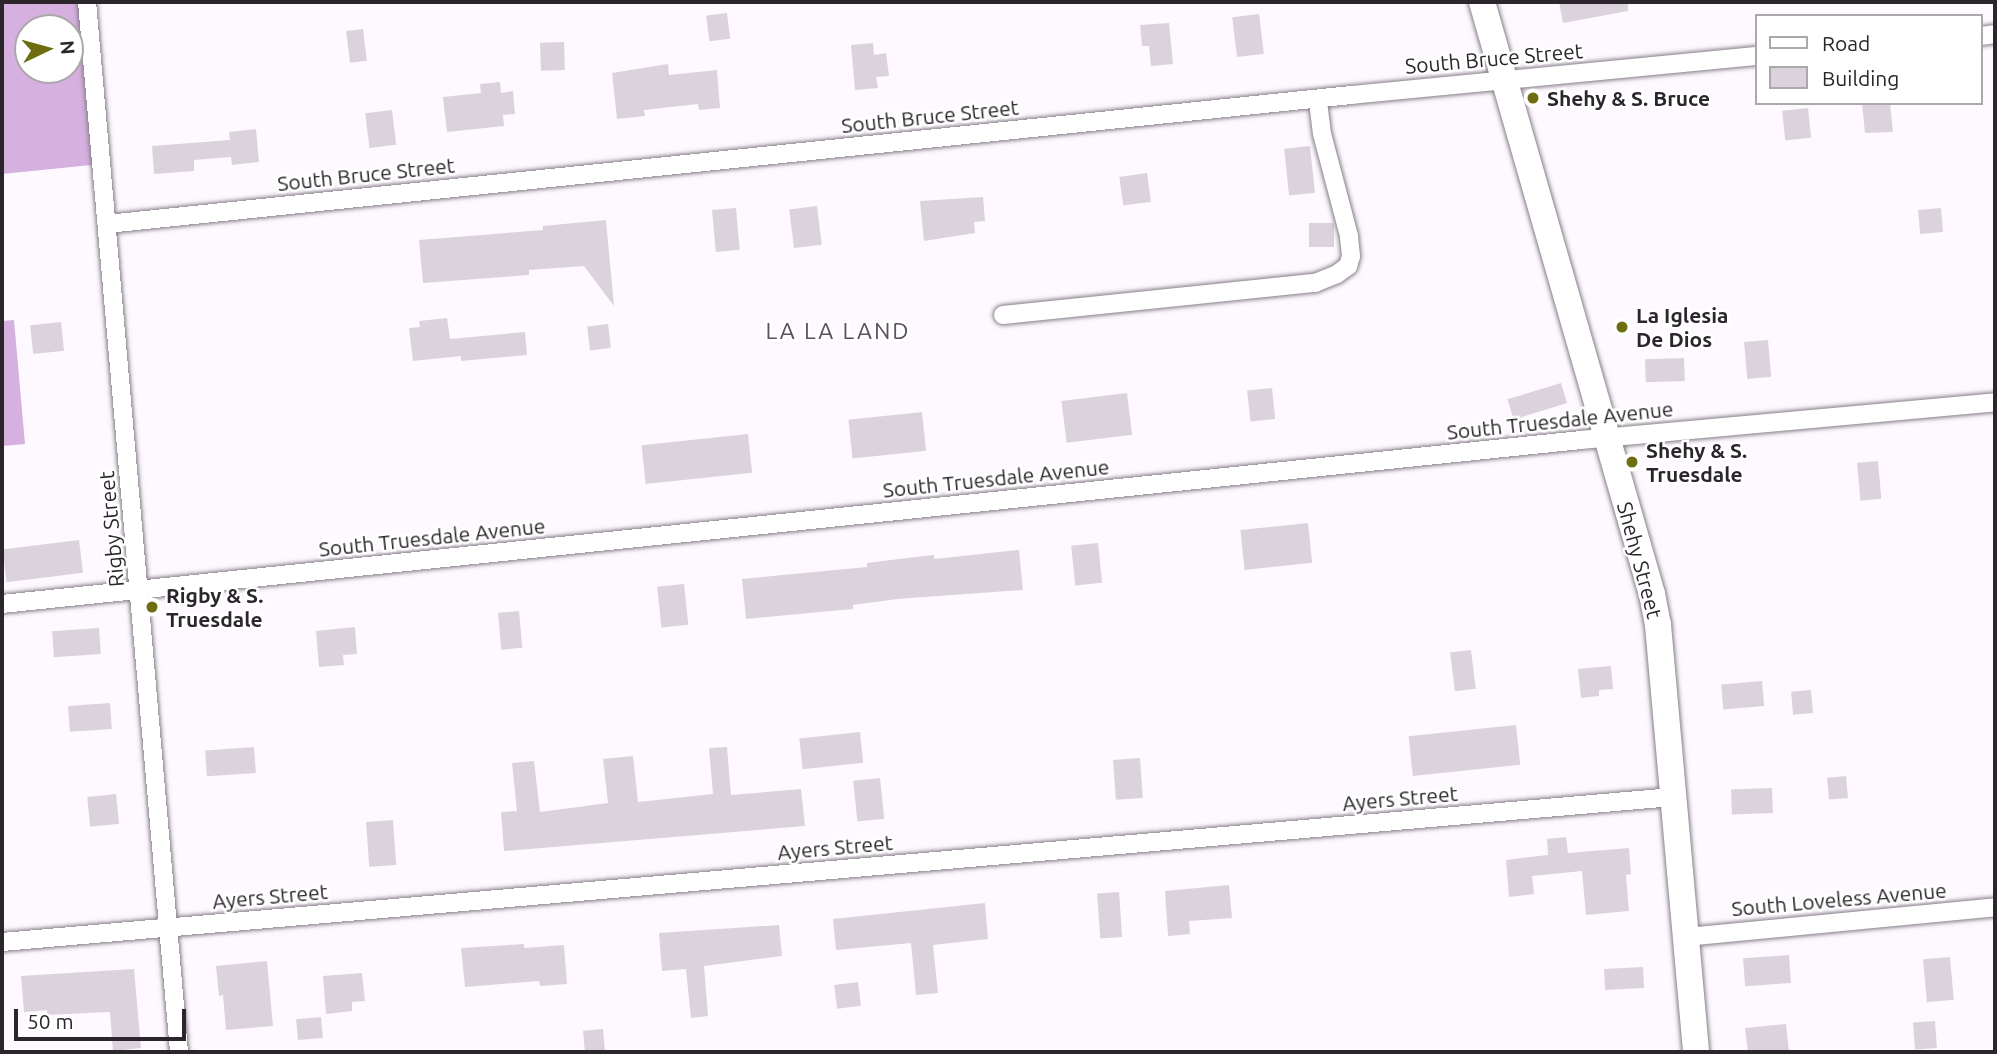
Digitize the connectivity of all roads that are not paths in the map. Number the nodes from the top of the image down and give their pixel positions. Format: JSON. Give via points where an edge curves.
{"nodes":[{"id":1,"x":87,"y":2,"type":"edge"},
{"id":2,"x":1482,"y":2,"type":"edge"},
{"id":3,"x":1756,"y":57,"type":"edge"},
{"id":4,"x":1505,"y":80,"type":"junction"},
{"id":5,"x":1318,"y":100,"type":"junction"},
{"id":6,"x":107,"y":224,"type":"junction"},
{"id":7,"x":1003,"y":315,"type":"dead end"},
{"id":8,"x":1995,"y":402,"type":"edge"},
{"id":9,"x":1607,"y":437,"type":"junction"},
{"id":10,"x":139,"y":590,"type":"junction"},
{"id":11,"x":2,"y":604,"type":"edge"},
{"id":12,"x":1672,"y":797,"type":"junction"},
{"id":13,"x":1995,"y":907,"type":"edge"},
{"id":14,"x":169,"y":928,"type":"junction"},
{"id":15,"x":1686,"y":937,"type":"junction"},
{"id":16,"x":2,"y":942,"type":"edge"},
{"id":17,"x":179,"y":1052,"type":"edge"},
{"id":18,"x":1696,"y":1052,"type":"edge"}],
"edges":[{"from":1,"to":6,"type":"street","name":"Rigby Street"},
{"from":2,"to":4,"type":"street","name":"Shehy Street"},
{"from":3,"to":4,"type":"street","name":"South Bruce Street"},
{"from":4,"to":5,"type":"street","name":"South Bruce Street"},
{"from":4,"to":9,"type":"street","name":"Shehy Street"},
{"from":5,"to":6,"type":"street","name":"South Bruce Street"},
{"from":5,"to":7,"type":"street","via":[[1322,135],[1349,236],[1348,266],[1337,274],[1315,283]]},
{"from":6,"to":10,"type":"street","name":"Rigby Street"},
{"from":8,"to":9,"type":"street","name":"South Truesdale Avenue"},
{"from":9,"to":10,"type":"street","name":"South Truesdale Avenue"},
{"from":9,"to":12,"type":"street","name":"Shehy Street","via":[[1658,625]]},
{"from":10,"to":11,"type":"street","name":"South Truesdale Avenue"},
{"from":10,"to":14,"type":"street","name":"Rigby Street"},
{"from":12,"to":14,"type":"street","name":"Ayers Street"},
{"from":12,"to":15,"type":"street","name":"Shehy Street"},
{"from":13,"to":15,"type":"street","name":"South Loveless Avenue"},
{"from":14,"to":16,"type":"street","name":"Ayers Street"},
{"from":14,"to":17,"type":"street","name":"Rigby Street"},
{"from":15,"to":18,"type":"street","name":"Shehy Street"}]}
